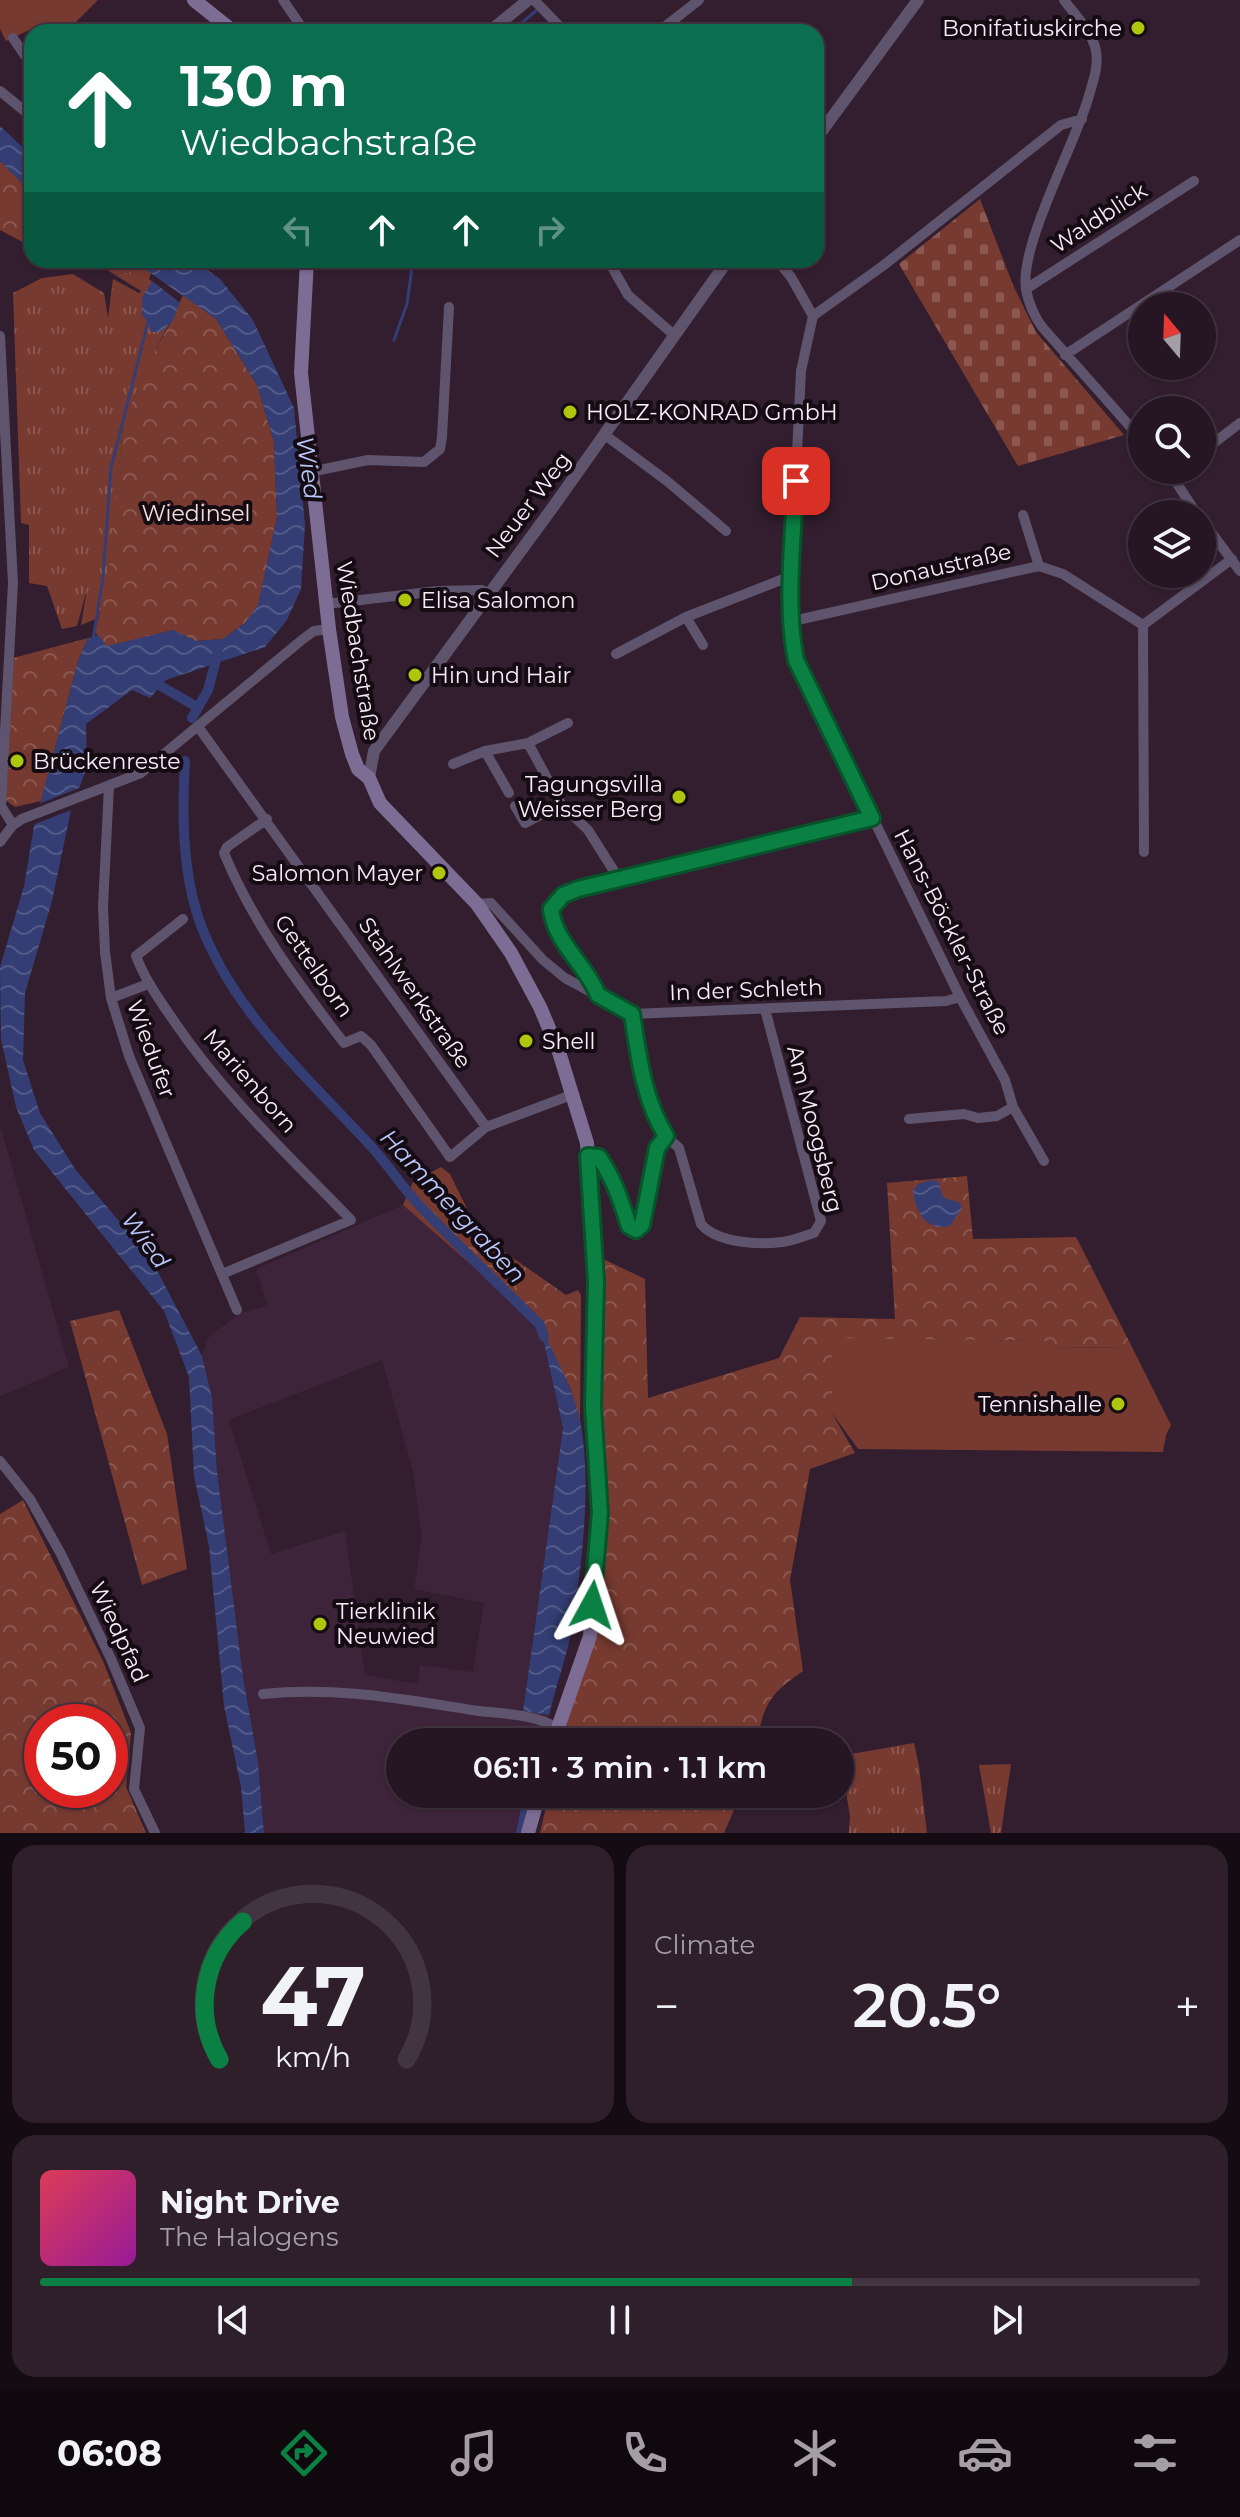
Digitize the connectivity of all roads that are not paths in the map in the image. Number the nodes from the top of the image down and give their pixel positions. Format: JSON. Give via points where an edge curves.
{"nodes":[{"id":1,"x":194,"y":0,"type":"edge"},
{"id":2,"x":283,"y":0,"type":"edge"},
{"id":3,"x":699,"y":0,"type":"edge"},
{"id":4,"x":918,"y":0,"type":"edge"},
{"id":5,"x":1064,"y":0,"type":"edge"},
{"id":6,"x":533,"y":1,"type":"edge"},
{"id":7,"x":224,"y":24,"type":"edge"},
{"id":8,"x":300,"y":24,"type":"edge"},
{"id":9,"x":500,"y":24,"type":"edge"},
{"id":10,"x":557,"y":24,"type":"edge"},
{"id":11,"x":668,"y":24,"type":"edge"},
{"id":12,"x":13,"y":38,"type":"dead end"},
{"id":13,"x":24,"y":54,"type":"edge"},
{"id":14,"x":0,"y":91,"type":"edge"},
{"id":15,"x":24,"y":110,"type":"edge"},
{"id":16,"x":1082,"y":119,"type":"junction"},
{"id":17,"x":824,"y":128,"type":"edge"},
{"id":18,"x":1194,"y":181,"type":"dead end"},
{"id":19,"x":1240,"y":240,"type":"edge"},
{"id":20,"x":307,"y":268,"type":"edge"},
{"id":21,"x":613,"y":268,"type":"edge"},
{"id":22,"x":722,"y":268,"type":"edge"},
{"id":23,"x":784,"y":268,"type":"edge"},
{"id":24,"x":1026,"y":289,"type":"junction"},
{"id":25,"x":449,"y":307,"type":"dead end"},
{"id":26,"x":813,"y":316,"type":"junction"},
{"id":27,"x":674,"y":335,"type":"junction"},
{"id":28,"x":1,"y":339,"type":"edge"},
{"id":29,"x":1065,"y":355,"type":"junction"},
{"id":30,"x":1240,"y":423,"type":"edge"},
{"id":31,"x":1128,"y":425,"type":"edge"},
{"id":32,"x":605,"y":435,"type":"junction"},
{"id":33,"x":1216,"y":441,"type":"edge"},
{"id":34,"x":310,"y":472,"type":"junction"},
{"id":35,"x":1023,"y":515,"type":"dead end"},
{"id":36,"x":726,"y":531,"type":"dead end"},
{"id":37,"x":1216,"y":538,"type":"edge"},
{"id":38,"x":1232,"y":559,"type":"junction"},
{"id":39,"x":1039,"y":566,"type":"junction"},
{"id":40,"x":1240,"y":571,"type":"edge"},
{"id":41,"x":791,"y":576,"type":"junction"},
{"id":42,"x":487,"y":593,"type":"junction"},
{"id":43,"x":326,"y":604,"type":"junction"},
{"id":44,"x":686,"y":617,"type":"junction"},
{"id":45,"x":793,"y":621,"type":"junction"},
{"id":46,"x":1143,"y":625,"type":"junction"},
{"id":47,"x":329,"y":629,"type":"junction"},
{"id":48,"x":703,"y":645,"type":"dead end"},
{"id":49,"x":616,"y":654,"type":"dead end"},
{"id":50,"x":568,"y":723,"type":"dead end"},
{"id":51,"x":199,"y":728,"type":"junction"},
{"id":52,"x":528,"y":743,"type":"junction"},
{"id":53,"x":485,"y":751,"type":"junction"},
{"id":54,"x":1,"y":758,"type":"edge"},
{"id":55,"x":453,"y":764,"type":"dead end"},
{"id":56,"x":369,"y":778,"type":"junction"},
{"id":57,"x":109,"y":786,"type":"junction"},
{"id":58,"x":509,"y":793,"type":"dead end"},
{"id":59,"x":561,"y":804,"type":"junction"},
{"id":60,"x":515,"y":806,"type":"dead end"},
{"id":61,"x":872,"y":818,"type":"junction"},
{"id":62,"x":267,"y":819,"type":"junction"},
{"id":63,"x":525,"y":823,"type":"junction"},
{"id":64,"x":13,"y":825,"type":"junction"},
{"id":65,"x":532,"y":836,"type":"dead end"},
{"id":66,"x":0,"y":842,"type":"edge"},
{"id":67,"x":1144,"y":852,"type":"dead end"},
{"id":68,"x":619,"y":879,"type":"junction"},
{"id":69,"x":477,"y":904,"type":"junction"},
{"id":70,"x":183,"y":919,"type":"dead end"},
{"id":71,"x":148,"y":984,"type":"junction"},
{"id":72,"x":598,"y":995,"type":"junction"},
{"id":73,"x":960,"y":997,"type":"junction"},
{"id":74,"x":111,"y":998,"type":"junction"},
{"id":75,"x":765,"y":1009,"type":"junction"},
{"id":76,"x":632,"y":1014,"type":"junction"},
{"id":77,"x":574,"y":1094,"type":"junction"},
{"id":78,"x":1013,"y":1107,"type":"junction"},
{"id":79,"x":909,"y":1119,"type":"dead end"},
{"id":80,"x":486,"y":1127,"type":"junction"},
{"id":81,"x":666,"y":1136,"type":"junction"},
{"id":82,"x":588,"y":1156,"type":"junction"},
{"id":83,"x":1044,"y":1161,"type":"dead end"},
{"id":84,"x":222,"y":1274,"type":"junction"},
{"id":85,"x":237,"y":1310,"type":"dead end"},
{"id":86,"x":0,"y":1461,"type":"edge"},
{"id":87,"x":263,"y":1694,"type":"dead end"},
{"id":88,"x":551,"y":1728,"type":"edge"},
{"id":89,"x":557,"y":1728,"type":"edge"},
{"id":90,"x":535,"y":1808,"type":"edge"},
{"id":91,"x":155,"y":1833,"type":"edge"},
{"id":92,"x":528,"y":1833,"type":"edge"}],
"edges":[{"from":1,"to":7,"type":"main road"},
{"from":2,"to":8,"type":"street"},
{"from":3,"to":11,"type":"street"},
{"from":4,"to":17,"type":"street"},
{"from":5,"to":16,"type":"street","via":[[1096,50]]},
{"from":6,"to":9,"type":"street"},
{"from":6,"to":10,"type":"street"},
{"from":12,"to":13,"type":"street"},
{"from":14,"to":15,"type":"street"},
{"from":16,"to":24,"type":"street","via":[[1028,256]]},
{"from":16,"to":26,"type":"street","via":[[1061,125]]},
{"from":18,"to":24,"type":"street","name":"Waldblick"},
{"from":19,"to":29,"type":"street"},
{"from":20,"to":34,"type":"main road","name":"Wiedbachstraße","via":[[301,373]]},
{"from":21,"to":27,"type":"street","via":[[628,295]]},
{"from":22,"to":27,"type":"street","name":"Neuer Weg"},
{"from":23,"to":26,"type":"street"},
{"from":24,"to":29,"type":"street","via":[[1036,319]]},
{"from":25,"to":34,"type":"street","via":[[440,449],[424,462],[368,460]]},
{"from":26,"to":41,"type":"street","name":"Hans-Böckler-Straße","via":[[801,371]]},
{"from":27,"to":32,"type":"street","name":"Neuer Weg"},
{"from":28,"to":54,"type":"street","via":[[13,583]]},
{"from":29,"to":31,"type":"street"},
{"from":30,"to":33,"type":"street"},
{"from":32,"to":36,"type":"street"},
{"from":32,"to":42,"type":"street","name":"Neuer Weg"},
{"from":34,"to":43,"type":"main road","name":"Wiedbachstraße"},
{"from":35,"to":39,"type":"street"},
{"from":37,"to":38,"type":"street"},
{"from":38,"to":40,"type":"street"},
{"from":38,"to":46,"type":"street"},
{"from":39,"to":45,"type":"street","name":"Donaustraße"},
{"from":39,"to":46,"type":"street","name":"Donaustraße","via":[[1063,574]]},
{"from":41,"to":44,"type":"street"},
{"from":41,"to":45,"type":"street","name":"Hans-Böckler-Straße"},
{"from":42,"to":43,"type":"street","via":[[438,591]]},
{"from":42,"to":56,"type":"street","name":"Neuer Weg","via":[[374,751]]},
{"from":43,"to":47,"type":"main road","name":"Wiedbachstraße"},
{"from":44,"to":48,"type":"street"},
{"from":44,"to":49,"type":"street"},
{"from":45,"to":61,"type":"street","name":"Hans-Böckler-Straße","via":[[796,660]]},
{"from":46,"to":67,"type":"street"},
{"from":47,"to":51,"type":"street","via":[[303,639]]},
{"from":47,"to":56,"type":"main road","name":"Wiedbachstraße","via":[[347,737],[358,769]]},
{"from":50,"to":52,"type":"street"},
{"from":51,"to":57,"type":"street","via":[[141,773]]},
{"from":51,"to":62,"type":"street","name":"Stahlwerkstraße"},
{"from":52,"to":53,"type":"street"},
{"from":52,"to":59,"type":"street"},
{"from":53,"to":55,"type":"street"},
{"from":53,"to":58,"type":"street"},
{"from":54,"to":64,"type":"street","via":[[1,806]]},
{"from":56,"to":69,"type":"main road","name":"Wiedbachstraße","via":[[380,803]]},
{"from":57,"to":64,"type":"street"},
{"from":57,"to":74,"type":"street","name":"Wiedufer","via":[[103,906]]},
{"from":59,"to":63,"type":"street"},
{"from":59,"to":68,"type":"street","via":[[588,830]]},
{"from":60,"to":63,"type":"street"},
{"from":61,"to":68,"type":"street"},
{"from":61,"to":73,"type":"street","name":"Hans-Böckler-Straße"},
{"from":62,"to":80,"type":"street","name":"Stahlwerkstraße"},
{"from":62,"to":80,"type":"street","name":"Gettelborn","via":[[224,853],[241,893],[286,968],[344,1043],[361,1036],[371,1045],[450,1157]]},
{"from":63,"to":65,"type":"street"},
{"from":64,"to":66,"type":"street"},
{"from":68,"to":72,"type":"street","via":[[563,895],[551,909],[568,951]]},
{"from":69,"to":72,"type":"street","via":[[491,903],[543,960]]},
{"from":69,"to":77,"type":"main road","name":"Wiedbachstraße","via":[[540,1007]]},
{"from":70,"to":71,"type":"street","name":"Marienborn","via":[[136,956]]},
{"from":71,"to":74,"type":"street"},
{"from":71,"to":84,"type":"street","name":"Marienborn","via":[[236,1102],[351,1220]]},
{"from":72,"to":76,"type":"street"},
{"from":73,"to":75,"type":"street","name":"In der Schleth"},
{"from":73,"to":78,"type":"street","name":"Hans-Böckler-Straße","via":[[1005,1080]]},
{"from":74,"to":84,"type":"street","name":"Wiedufer","via":[[129,1056]]},
{"from":75,"to":76,"type":"street","name":"In der Schleth"},
{"from":75,"to":81,"type":"street","name":"Am Moogsberg","via":[[821,1221],[814,1233],[754,1243],[708,1233],[679,1148]]},
{"from":76,"to":81,"type":"street","name":"Am Moogsberg","via":[[645,1091]]},
{"from":77,"to":80,"type":"street"},
{"from":77,"to":82,"type":"main road","name":"Wiedbachstraße"},
{"from":78,"to":79,"type":"street","via":[[997,1116]]},
{"from":78,"to":83,"type":"street","name":"Hans-Böckler-Straße"},
{"from":81,"to":82,"type":"street","via":[[657,1148],[642,1225],[636,1230],[629,1226],[607,1168],[599,1157]]},
{"from":82,"to":89,"type":"main road","name":"Wiedbachstraße","via":[[600,1513],[590,1636]]},
{"from":84,"to":85,"type":"street","name":"Wiedufer"},
{"from":86,"to":91,"type":"street","name":"Wiedpfad","via":[[45,1527],[140,1728],[133,1782]]},
{"from":87,"to":88,"type":"street","via":[[348,1692],[517,1716],[548,1722]]},
{"from":90,"to":92,"type":"main road"}]}
